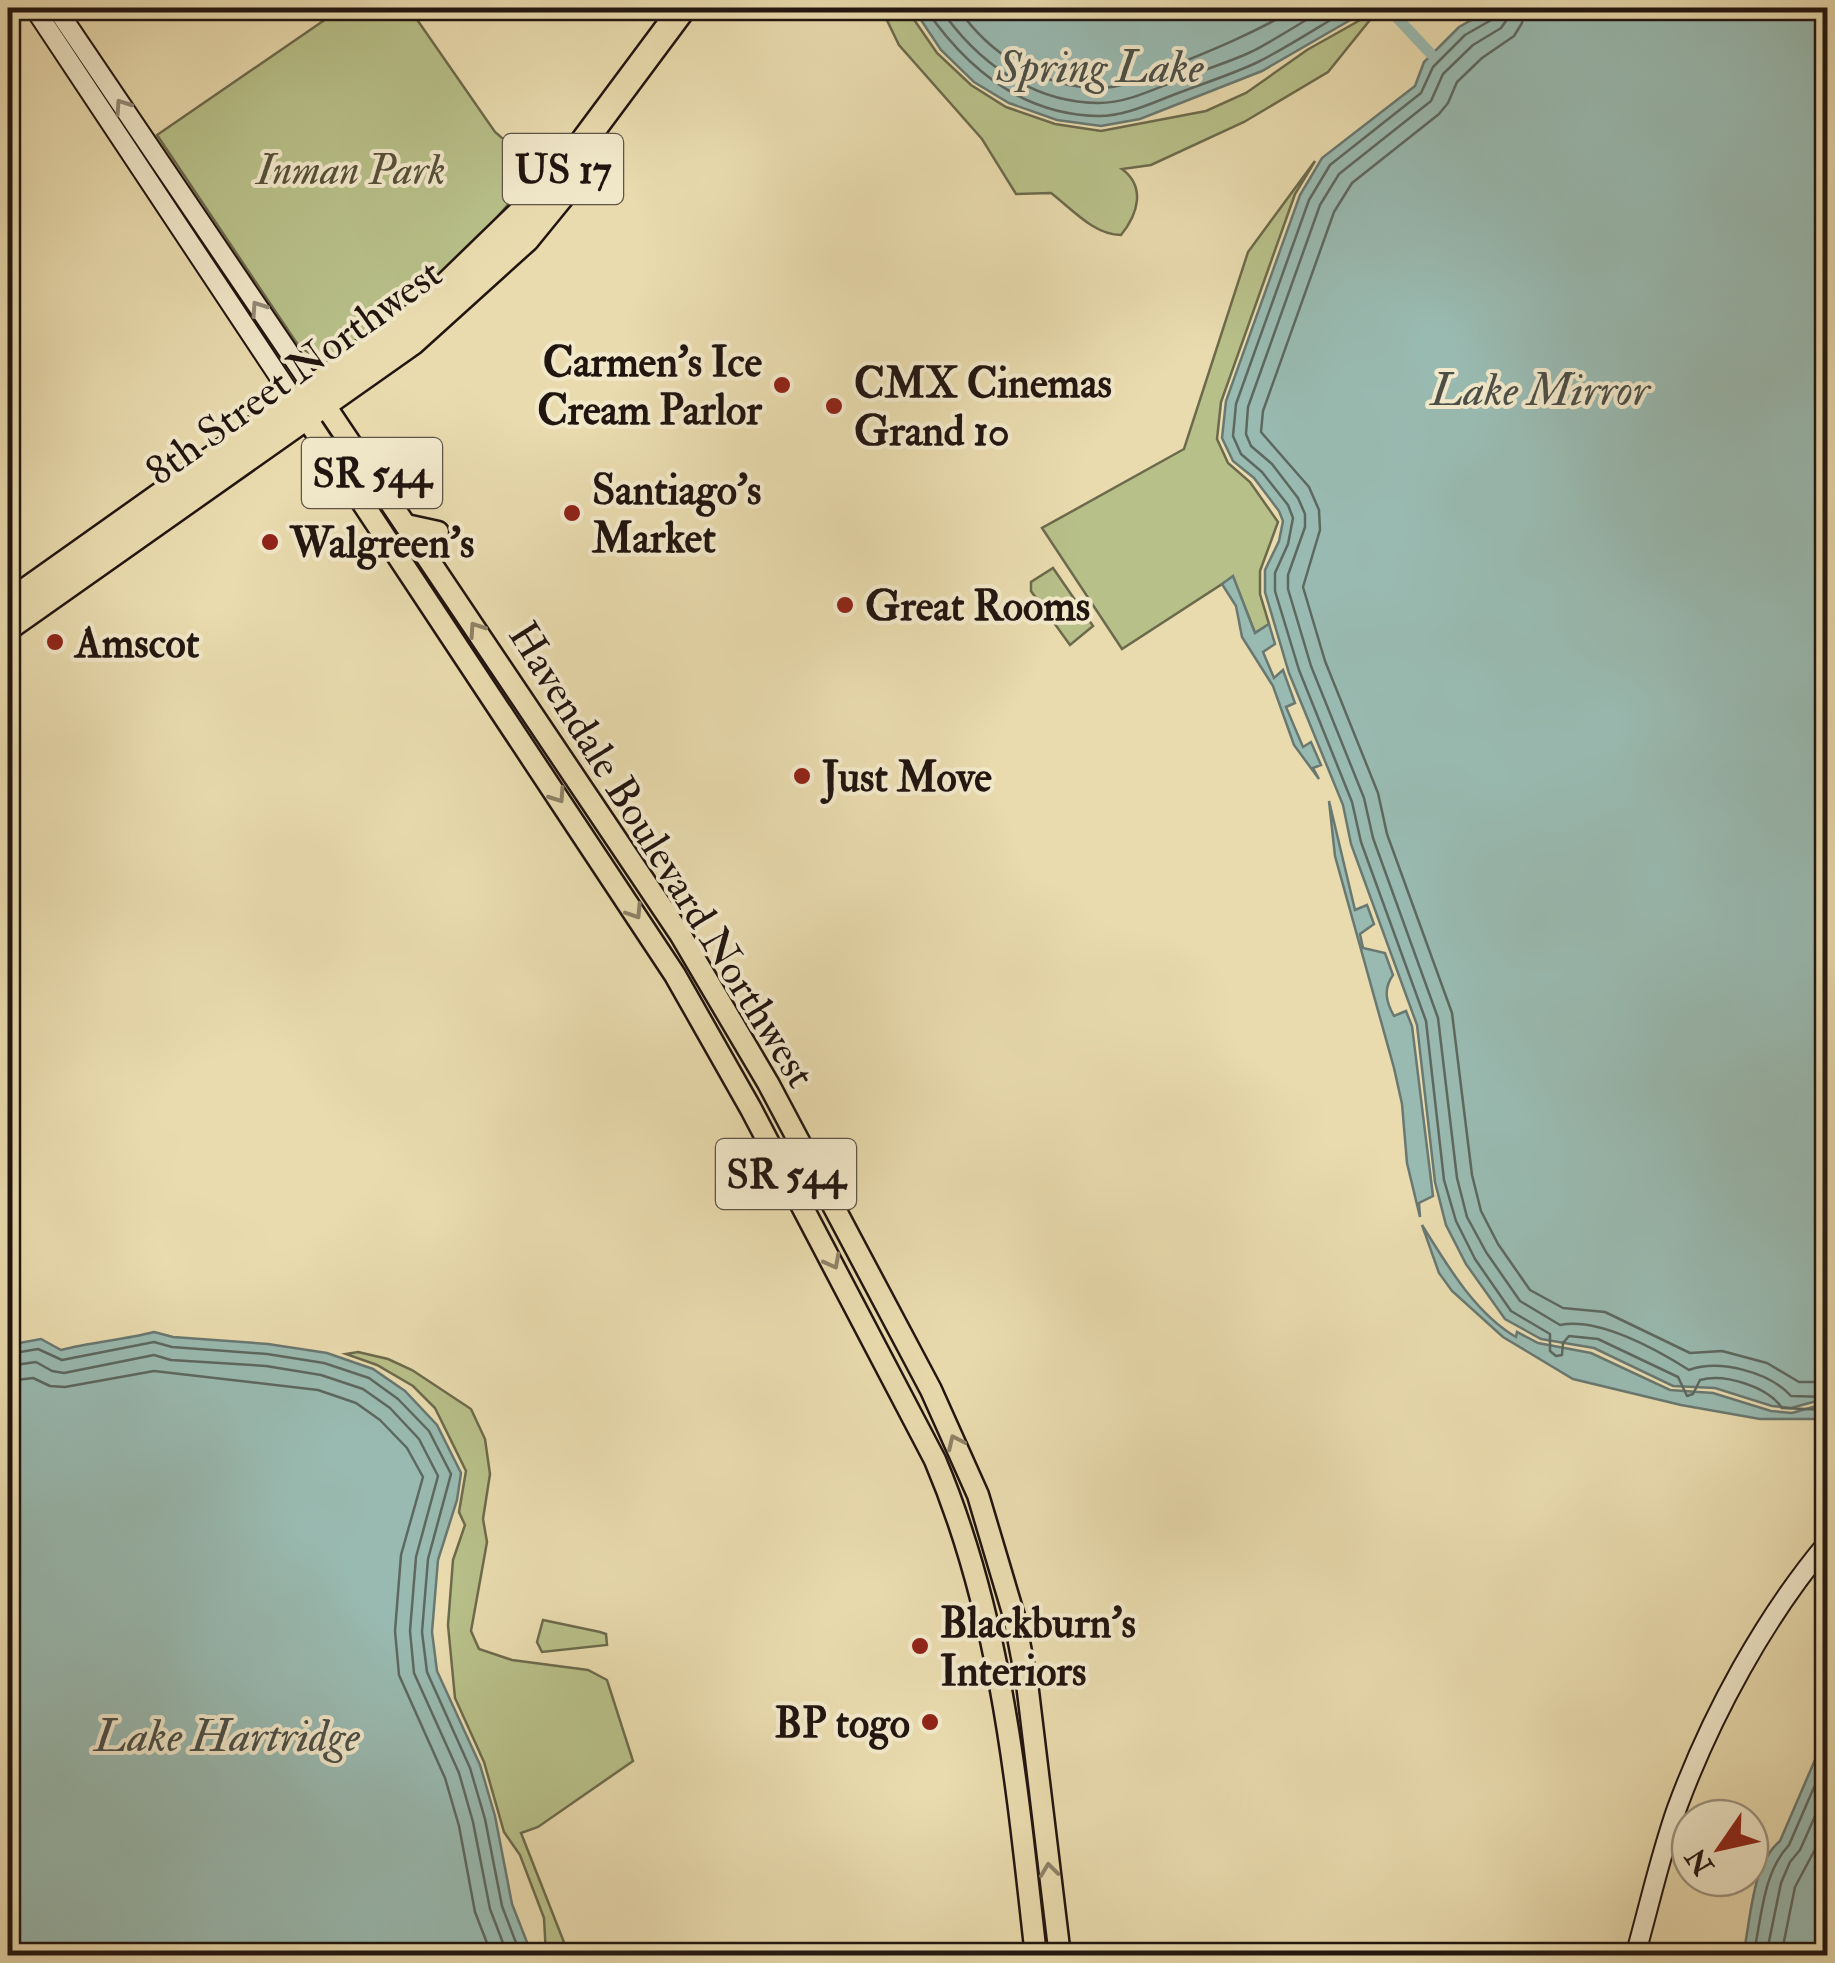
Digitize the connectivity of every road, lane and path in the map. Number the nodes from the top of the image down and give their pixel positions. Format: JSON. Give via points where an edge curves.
{"nodes":[{"id":1,"x":34,"y":8,"type":"edge"},
{"id":2,"x":56,"y":8,"type":"edge"},
{"id":3,"x":683,"y":8,"type":"edge"},
{"id":4,"x":657,"y":46,"type":"junction"},
{"id":5,"x":554,"y":180,"type":"junction"},
{"id":6,"x":508,"y":258,"type":"junction"},
{"id":7,"x":310,"y":403,"type":"junction"},
{"id":8,"x":65,"y":561,"type":"junction"},
{"id":9,"x":8,"y":604,"type":"edge"},
{"id":10,"x":8,"y":616,"type":"edge"},
{"id":11,"x":8,"y":627,"type":"edge"},
{"id":12,"x":508,"y":676,"type":"junction"},
{"id":13,"x":487,"y":691,"type":"junction"},
{"id":14,"x":602,"y":816,"type":"junction"},
{"id":15,"x":581,"y":831,"type":"junction"},
{"id":16,"x":720,"y":1053,"type":"junction"},
{"id":17,"x":768,"y":1083,"type":"junction"},
{"id":18,"x":740,"y":1088,"type":"junction"},
{"id":19,"x":804,"y":1150,"type":"junction"},
{"id":20,"x":957,"y":1512,"type":"junction"},
{"id":21,"x":1828,"y":1542,"type":"edge"},
{"id":22,"x":1014,"y":1616,"type":"junction"},
{"id":23,"x":1036,"y":1956,"type":"edge"},
{"id":24,"x":1060,"y":1956,"type":"edge"},
{"id":25,"x":1635,"y":1956,"type":"edge"}],
"edges":[{"from":1,"to":7,"type":"main road","number":"SR 544"},
{"from":7,"to":2,"type":"main road","number":"SR 544","one_way":true},
{"from":3,"to":4,"type":"highway","name":"8th Street Northwest","number":"US 17"},
{"from":4,"to":5,"type":"highway","name":"8th Street Northwest","number":"US 17"},
{"from":4,"to":6,"type":"highway","name":"8th Street Northwest","number":"US 17","via":[[632,100],[593,157]]},
{"from":5,"to":6,"type":"highway","via":[[510,240]]},
{"from":5,"to":7,"type":"highway","name":"8th Street Northwest","number":"US 17","via":[[418,313]]},
{"from":6,"to":7,"type":"highway","name":"8th Street Northwest","number":"US 17","via":[[412,342]]},
{"from":7,"to":8,"type":"highway","name":"8th Street Northwest","number":"US 17"},
{"from":7,"to":11,"type":"highway","name":"8th Street Northwest","number":"US 17"},
{"from":12,"to":7,"type":"main road","name":"Havendale Boulevard Northwest","number":"SR 544","one_way":true,"via":[[406,525]]},
{"from":7,"to":13,"type":"main road","name":"Havendale Boulevard Northwest","number":"SR 544"},
{"from":8,"to":9,"type":"highway","name":"8th Street Northwest","number":"US 17"},
{"from":8,"to":10,"type":"highway"},
{"from":12,"to":13,"type":"main road"},
{"from":12,"to":14,"type":"main road","name":"Havendale Boulevard Northwest","number":"SR 544"},
{"from":13,"to":15,"type":"main road","name":"Havendale Boulevard Northwest","number":"SR 544","one_way":true},
{"from":14,"to":15,"type":"main road"},
{"from":14,"to":17,"type":"main road","name":"Havendale Boulevard Northwest","number":"SR 544"},
{"from":15,"to":16,"type":"main road","name":"Havendale Boulevard Northwest","number":"SR 544","one_way":true},
{"from":16,"to":17,"type":"main road","via":[[756,1082]]},
{"from":16,"to":18,"type":"main road","name":"Havendale Boulevard Northwest","number":"SR 544"},
{"from":17,"to":19,"type":"main road","name":"Havendale Boulevard Northwest","number":"SR 544"},
{"from":18,"to":19,"type":"main road","via":[[763,1100]]},
{"from":18,"to":20,"type":"main road","name":"Havendale Boulevard Northwest","number":"SR 544","one_way":true,"via":[[907,1403]]},
{"from":22,"to":19,"type":"main road","name":"Havendale Boulevard Northwest","number":"SR 544","one_way":true,"via":[[971,1476]]},
{"from":20,"to":22,"type":"main road","via":[[978,1545],[998,1600]]},
{"from":20,"to":23,"type":"main road","name":"Havendale Boulevard Northwest","number":"SR 544","via":[[1001,1685]]},
{"from":21,"to":25,"type":"main road","via":[[1768,1625],[1696,1760]]},
{"from":24,"to":22,"type":"main road","name":"Havendale Boulevard Northwest","number":"SR 544","one_way":true}]}
